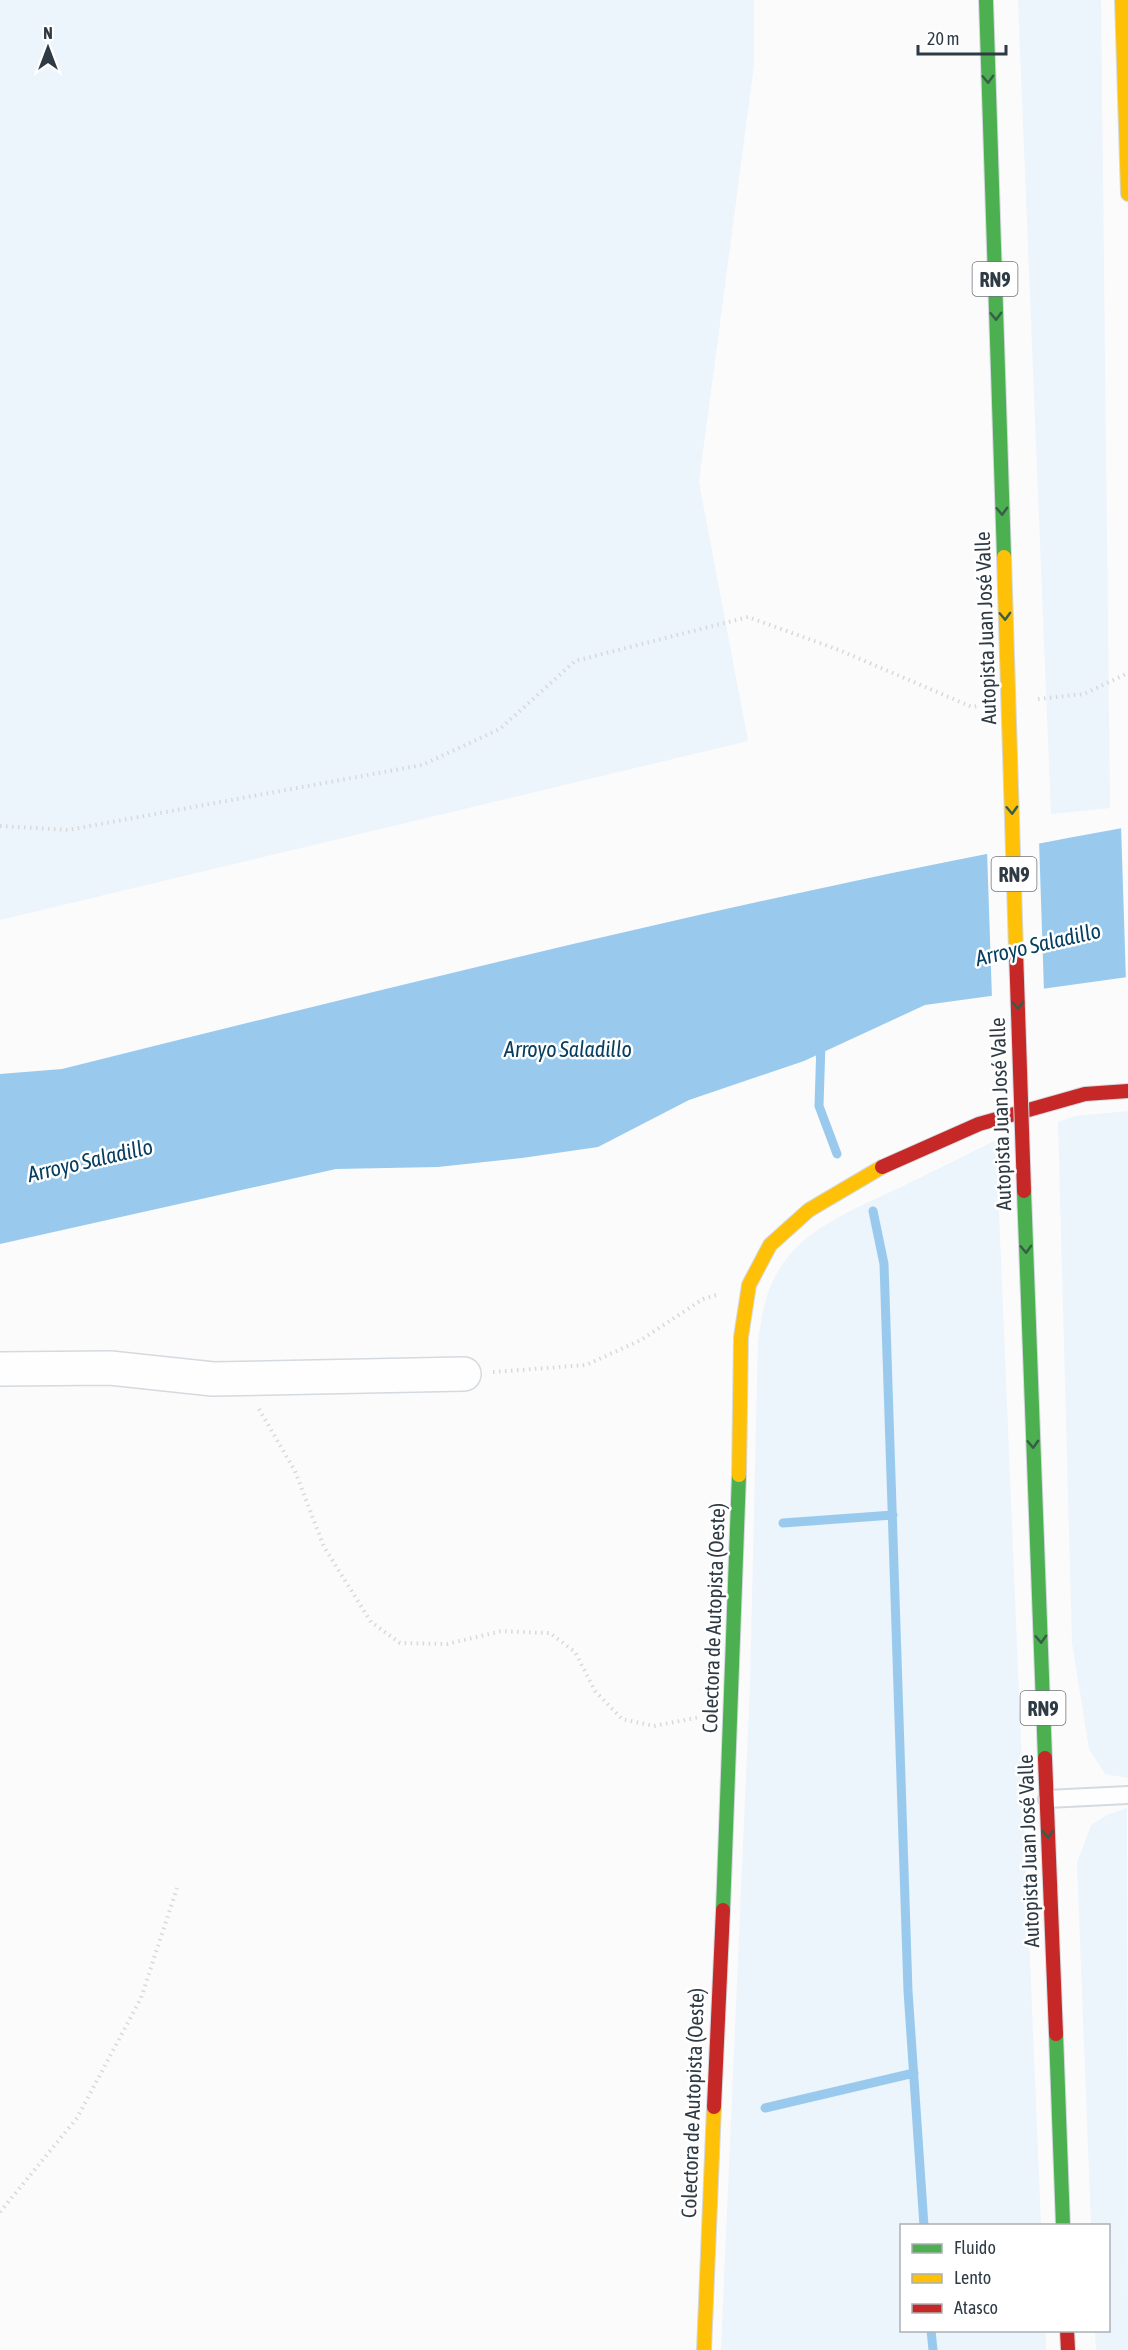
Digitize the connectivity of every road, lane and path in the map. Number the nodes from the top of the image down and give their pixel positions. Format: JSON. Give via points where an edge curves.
{"nodes":[{"id":1,"x":986,"y":0,"type":"edge"},
{"id":2,"x":1122,"y":0,"type":"edge"},
{"id":3,"x":1128,"y":194,"type":"edge"},
{"id":4,"x":1128,"y":673,"type":"edge"},
{"id":5,"x":1028,"y":700,"type":"dead end"},
{"id":6,"x":983,"y":705,"type":"dead end"},
{"id":7,"x":0,"y":826,"type":"edge"},
{"id":8,"x":1128,"y":1091,"type":"edge"},
{"id":9,"x":748,"y":1285,"type":"junction"},
{"id":10,"x":0,"y":1369,"type":"edge"},
{"id":11,"x":464,"y":1374,"type":"joint"},
{"id":12,"x":213,"y":1379,"type":"junction"},
{"id":13,"x":732,"y":1700,"type":"junction"},
{"id":14,"x":1128,"y":1795,"type":"edge"},
{"id":15,"x":1047,"y":1798,"type":"junction"},
{"id":16,"x":177,"y":1888,"type":"dead end"},
{"id":17,"x":0,"y":2212,"type":"edge"},
{"id":18,"x":1063,"y":2224,"type":"edge"},
{"id":19,"x":1067,"y":2332,"type":"edge"},
{"id":20,"x":704,"y":2350,"type":"edge"},
{"id":21,"x":1068,"y":2350,"type":"edge"}],
"edges":[{"from":1,"to":15,"type":"main road","name":"Autopista Juan José Valle","number":"RN9","one_way":true,"bridge":true,"via":[[1023,1191]]},
{"from":2,"to":3,"type":"main road"},
{"from":4,"to":5,"type":"path","via":[[1084,694]]},
{"from":6,"to":7,"type":"path","via":[[972,706],[748,616],[575,661],[500,729],[422,765],[68,830]]},
{"from":8,"to":9,"type":"main road","name":"Colectora de Autopista (Oeste)","via":[[1085,1094],[979,1124],[891,1162],[808,1209],[770,1245]]},
{"from":9,"to":11,"type":"path","via":[[703,1299],[641,1340],[586,1365]]},
{"from":9,"to":13,"type":"main road","name":"Colectora de Autopista (Oeste)","via":[[741,1337]]},
{"from":10,"to":12,"type":"street","via":[[110,1368]]},
{"from":11,"to":12,"type":"street"},
{"from":12,"to":13,"type":"path","via":[[259,1409],[295,1471],[324,1547],[371,1623],[400,1643],[447,1644],[502,1631],[550,1633],[575,1653],[595,1691],[622,1719],[654,1726],[695,1719]]},
{"from":13,"to":20,"type":"main road","name":"Colectora de Autopista (Oeste)"},
{"from":14,"to":15,"type":"lane"},
{"from":15,"to":18,"type":"main road","name":"Autopista Juan José Valle","number":"RN9","one_way":true},
{"from":16,"to":17,"type":"path","via":[[141,1998],[77,2118]]},
{"from":19,"to":21,"type":"main road"}]}
